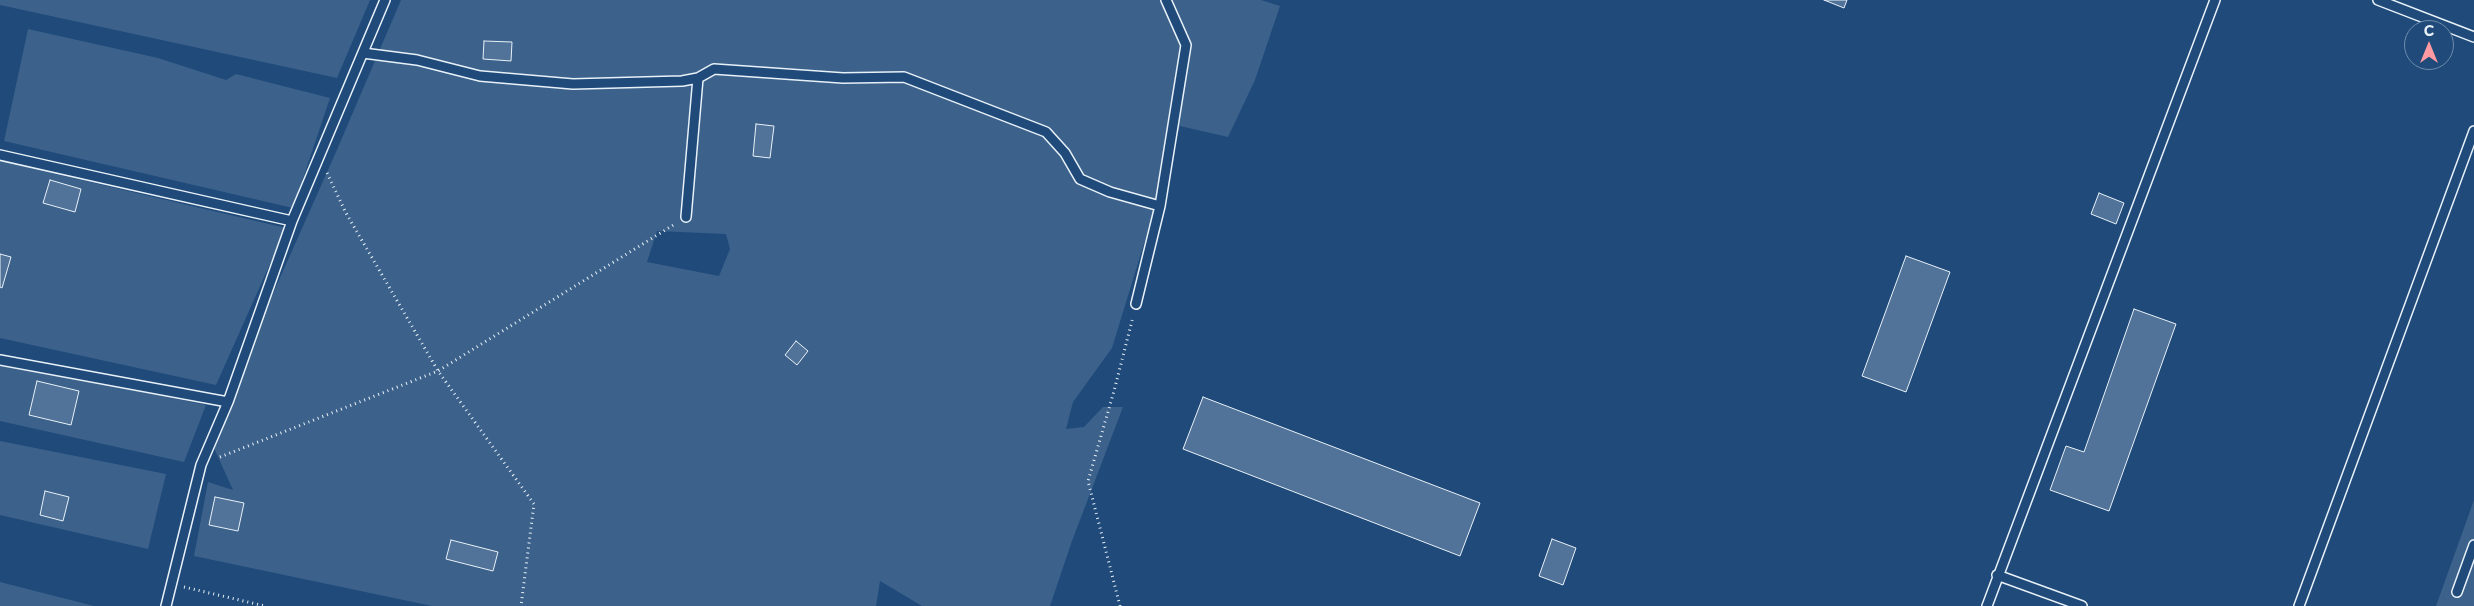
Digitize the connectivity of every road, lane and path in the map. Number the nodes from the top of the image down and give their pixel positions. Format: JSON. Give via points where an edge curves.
{"nodes":[{"id":1,"x":385,"y":0,"type":"edge"},
{"id":2,"x":1166,"y":0,"type":"edge"},
{"id":3,"x":2215,"y":0,"type":"edge"},
{"id":4,"x":2378,"y":0,"type":"edge"},
{"id":5,"x":2474,"y":37,"type":"edge"},
{"id":6,"x":363,"y":53,"type":"junction"},
{"id":7,"x":698,"y":78,"type":"junction"},
{"id":8,"x":2474,"y":132,"type":"edge"},
{"id":9,"x":0,"y":155,"type":"edge"},
{"id":10,"x":319,"y":156,"type":"junction"},
{"id":11,"x":1160,"y":206,"type":"junction"},
{"id":12,"x":686,"y":217,"type":"joint"},
{"id":13,"x":292,"y":221,"type":"junction"},
{"id":14,"x":1136,"y":304,"type":"joint"},
{"id":15,"x":0,"y":360,"type":"edge"},
{"id":16,"x":438,"y":371,"type":"junction"},
{"id":17,"x":228,"y":402,"type":"junction"},
{"id":18,"x":201,"y":465,"type":"junction"},
{"id":19,"x":2474,"y":546,"type":"edge"},
{"id":20,"x":1997,"y":575,"type":"junction"},
{"id":21,"x":171,"y":584,"type":"junction"},
{"id":22,"x":2457,"y":592,"type":"dead end"},
{"id":23,"x":166,"y":606,"type":"edge"},
{"id":24,"x":265,"y":606,"type":"edge"},
{"id":25,"x":521,"y":606,"type":"edge"},
{"id":26,"x":1120,"y":606,"type":"edge"},
{"id":27,"x":1987,"y":606,"type":"edge"},
{"id":28,"x":2082,"y":606,"type":"edge"},
{"id":29,"x":2299,"y":606,"type":"edge"}],
"edges":[{"from":1,"to":6,"type":"lane"},
{"from":2,"to":11,"type":"lane","via":[[1186,45]]},
{"from":3,"to":20,"type":"lane"},
{"from":4,"to":5,"type":"lane"},
{"from":6,"to":7,"type":"lane","via":[[417,60],[480,76],[573,84]]},
{"from":6,"to":10,"type":"lane"},
{"from":7,"to":11,"type":"lane","via":[[714,69],[843,78],[904,77],[1046,132],[1080,179],[1110,192]]},
{"from":7,"to":12,"type":"lane"},
{"from":8,"to":29,"type":"lane"},
{"from":9,"to":13,"type":"lane"},
{"from":10,"to":13,"type":"lane"},
{"from":10,"to":16,"type":"path","via":[[346,212]]},
{"from":11,"to":14,"type":"lane"},
{"from":12,"to":16,"type":"path"},
{"from":13,"to":17,"type":"lane"},
{"from":14,"to":26,"type":"path","via":[[1088,481]]},
{"from":15,"to":17,"type":"lane"},
{"from":16,"to":18,"type":"path"},
{"from":16,"to":25,"type":"path","via":[[534,504]]},
{"from":17,"to":18,"type":"lane"},
{"from":18,"to":21,"type":"lane"},
{"from":19,"to":22,"type":"lane"},
{"from":20,"to":27,"type":"lane"},
{"from":20,"to":28,"type":"lane"},
{"from":21,"to":23,"type":"lane"},
{"from":21,"to":24,"type":"path"}]}
